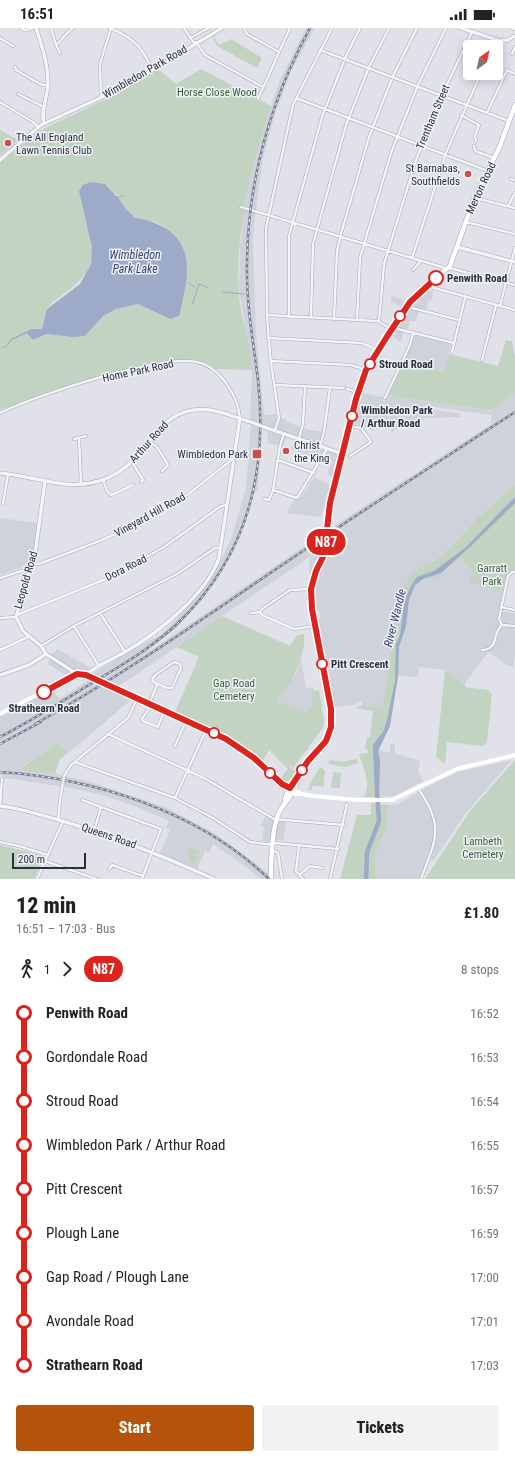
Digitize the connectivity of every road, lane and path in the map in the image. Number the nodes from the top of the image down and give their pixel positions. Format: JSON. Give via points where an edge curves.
{"nodes":[{"id":1,"x":21,"y":28,"type":"edge"},
{"id":2,"x":35,"y":28,"type":"edge"},
{"id":3,"x":51,"y":28,"type":"edge"},
{"id":4,"x":74,"y":28,"type":"edge"},
{"id":5,"x":110,"y":28,"type":"edge"},
{"id":6,"x":184,"y":28,"type":"edge"},
{"id":7,"x":202,"y":28,"type":"edge"},
{"id":8,"x":209,"y":28,"type":"edge"},
{"id":9,"x":222,"y":28,"type":"edge"},
{"id":10,"x":244,"y":28,"type":"edge"},
{"id":11,"x":290,"y":28,"type":"edge"},
{"id":12,"x":332,"y":28,"type":"edge"},
{"id":13,"x":360,"y":28,"type":"edge"},
{"id":14,"x":389,"y":28,"type":"edge"},
{"id":15,"x":417,"y":28,"type":"edge"},
{"id":16,"x":446,"y":28,"type":"edge"},
{"id":17,"x":461,"y":28,"type":"edge"},
{"id":18,"x":511,"y":28,"type":"edge"},
{"id":19,"x":515,"y":30,"type":"edge"},
{"id":20,"x":201,"y":32,"type":"junction"},
{"id":21,"x":472,"y":32,"type":"junction"},
{"id":22,"x":515,"y":36,"type":"edge"},
{"id":23,"x":0,"y":38,"type":"edge"},
{"id":24,"x":190,"y":38,"type":"junction"},
{"id":25,"x":496,"y":40,"type":"edge"},
{"id":26,"x":503,"y":41,"type":"edge"},
{"id":27,"x":195,"y":43,"type":"junction"},
{"id":28,"x":56,"y":45,"type":"junction"},
{"id":29,"x":13,"y":46,"type":"dead end"},
{"id":30,"x":515,"y":47,"type":"edge"},
{"id":31,"x":320,"y":50,"type":"junction"},
{"id":32,"x":279,"y":52,"type":"junction"},
{"id":33,"x":60,"y":53,"type":"dead end"},
{"id":34,"x":512,"y":54,"type":"dead end"},
{"id":35,"x":344,"y":59,"type":"junction"},
{"id":36,"x":15,"y":67,"type":"dead end"},
{"id":37,"x":369,"y":68,"type":"junction"},
{"id":38,"x":152,"y":69,"type":"junction"},
{"id":39,"x":515,"y":74,"type":"edge"},
{"id":40,"x":393,"y":78,"type":"junction"},
{"id":41,"x":478,"y":80,"type":"edge"},
{"id":42,"x":48,"y":86,"type":"junction"},
{"id":43,"x":263,"y":87,"type":"junction"},
{"id":44,"x":417,"y":87,"type":"junction"},
{"id":45,"x":18,"y":94,"type":"dead end"},
{"id":46,"x":441,"y":96,"type":"junction"},
{"id":47,"x":101,"y":98,"type":"junction"},
{"id":48,"x":296,"y":98,"type":"junction"},
{"id":49,"x":258,"y":99,"type":"dead end"},
{"id":50,"x":0,"y":102,"type":"edge"},
{"id":51,"x":466,"y":105,"type":"junction"},
{"id":52,"x":515,"y":105,"type":"edge"},
{"id":53,"x":45,"y":107,"type":"junction"},
{"id":54,"x":325,"y":109,"type":"junction"},
{"id":55,"x":487,"y":113,"type":"junction"},
{"id":56,"x":462,"y":115,"type":"junction"},
{"id":57,"x":349,"y":118,"type":"junction"},
{"id":58,"x":509,"y":121,"type":"junction"},
{"id":59,"x":44,"y":124,"type":"junction"},
{"id":60,"x":373,"y":127,"type":"junction"},
{"id":61,"x":38,"y":128,"type":"junction"},
{"id":62,"x":397,"y":136,"type":"junction"},
{"id":63,"x":476,"y":141,"type":"dead end"},
{"id":64,"x":421,"y":145,"type":"junction"},
{"id":65,"x":474,"y":146,"type":"dead end"},
{"id":66,"x":445,"y":155,"type":"junction"},
{"id":67,"x":495,"y":158,"type":"junction"},
{"id":68,"x":0,"y":160,"type":"edge"},
{"id":69,"x":488,"y":172,"type":"junction"},
{"id":70,"x":511,"y":179,"type":"dead end"},
{"id":71,"x":515,"y":180,"type":"edge"},
{"id":72,"x":515,"y":193,"type":"edge"},
{"id":73,"x":474,"y":198,"type":"junction"},
{"id":74,"x":508,"y":206,"type":"junction"},
{"id":75,"x":241,"y":207,"type":"dead end"},
{"id":76,"x":515,"y":208,"type":"edge"},
{"id":77,"x":269,"y":216,"type":"junction"},
{"id":78,"x":466,"y":222,"type":"junction"},
{"id":79,"x":293,"y":223,"type":"junction"},
{"id":80,"x":317,"y":230,"type":"junction"},
{"id":81,"x":515,"y":234,"type":"edge"},
{"id":82,"x":340,"y":237,"type":"junction"},
{"id":83,"x":364,"y":244,"type":"junction"},
{"id":84,"x":457,"y":247,"type":"junction"},
{"id":85,"x":515,"y":248,"type":"edge"},
{"id":86,"x":388,"y":251,"type":"junction"},
{"id":87,"x":412,"y":258,"type":"junction"},
{"id":88,"x":421,"y":261,"type":"junction"},
{"id":89,"x":513,"y":262,"type":"edge"},
{"id":90,"x":447,"y":269,"type":"junction"},
{"id":91,"x":413,"y":270,"type":"dead end"},
{"id":92,"x":506,"y":282,"type":"junction"},
{"id":93,"x":426,"y":285,"type":"junction"},
{"id":94,"x":515,"y":285,"type":"edge"},
{"id":95,"x":465,"y":298,"type":"junction"},
{"id":96,"x":496,"y":305,"type":"junction"},
{"id":97,"x":407,"y":306,"type":"junction"},
{"id":98,"x":500,"y":306,"type":"junction"},
{"id":99,"x":515,"y":310,"type":"edge"},
{"id":100,"x":267,"y":315,"type":"junction"},
{"id":101,"x":289,"y":317,"type":"junction"},
{"id":102,"x":312,"y":318,"type":"junction"},
{"id":103,"x":334,"y":319,"type":"junction"},
{"id":104,"x":357,"y":320,"type":"junction"},
{"id":105,"x":459,"y":320,"type":"junction"},
{"id":106,"x":379,"y":321,"type":"junction"},
{"id":107,"x":392,"y":328,"type":"junction"},
{"id":108,"x":413,"y":333,"type":"junction"},
{"id":109,"x":268,"y":338,"type":"junction"},
{"id":110,"x":454,"y":343,"type":"junction"},
{"id":111,"x":378,"y":350,"type":"junction"},
{"id":112,"x":452,"y":352,"type":"dead end"},
{"id":113,"x":482,"y":360,"type":"dead end"},
{"id":114,"x":271,"y":361,"type":"junction"},
{"id":115,"x":366,"y":370,"type":"junction"},
{"id":116,"x":275,"y":386,"type":"junction"},
{"id":117,"x":304,"y":386,"type":"junction"},
{"id":118,"x":330,"y":388,"type":"junction"},
{"id":119,"x":358,"y":392,"type":"junction"},
{"id":120,"x":385,"y":398,"type":"dead end"},
{"id":121,"x":0,"y":413,"type":"edge"},
{"id":122,"x":240,"y":418,"type":"junction"},
{"id":123,"x":350,"y":426,"type":"junction"},
{"id":124,"x":275,"y":430,"type":"junction"},
{"id":125,"x":284,"y":433,"type":"junction"},
{"id":126,"x":86,"y":436,"type":"dead end"},
{"id":127,"x":78,"y":438,"type":"junction"},
{"id":128,"x":299,"y":438,"type":"junction"},
{"id":129,"x":74,"y":439,"type":"dead end"},
{"id":130,"x":150,"y":442,"type":"junction"},
{"id":131,"x":320,"y":446,"type":"junction"},
{"id":132,"x":328,"y":449,"type":"junction"},
{"id":133,"x":344,"y":454,"type":"junction"},
{"id":134,"x":350,"y":456,"type":"dead end"},
{"id":135,"x":235,"y":457,"type":"junction"},
{"id":136,"x":278,"y":460,"type":"junction"},
{"id":137,"x":132,"y":462,"type":"junction"},
{"id":138,"x":162,"y":470,"type":"dead end"},
{"id":139,"x":0,"y":473,"type":"edge"},
{"id":140,"x":314,"y":473,"type":"junction"},
{"id":141,"x":8,"y":474,"type":"junction"},
{"id":142,"x":103,"y":480,"type":"junction"},
{"id":143,"x":45,"y":482,"type":"junction"},
{"id":144,"x":140,"y":482,"type":"dead end"},
{"id":145,"x":81,"y":484,"type":"junction"},
{"id":146,"x":131,"y":485,"type":"dead end"},
{"id":147,"x":273,"y":490,"type":"junction"},
{"id":148,"x":264,"y":500,"type":"dead end"},
{"id":149,"x":3,"y":504,"type":"dead end"},
{"id":150,"x":227,"y":505,"type":"junction"},
{"id":151,"x":220,"y":548,"type":"junction"},
{"id":152,"x":32,"y":563,"type":"junction"},
{"id":153,"x":29,"y":572,"type":"junction"},
{"id":154,"x":515,"y":572,"type":"edge"},
{"id":155,"x":0,"y":578,"type":"edge"},
{"id":156,"x":311,"y":589,"type":"junction"},
{"id":157,"x":501,"y":607,"type":"junction"},
{"id":158,"x":515,"y":610,"type":"edge"},
{"id":159,"x":260,"y":612,"type":"junction"},
{"id":160,"x":100,"y":613,"type":"junction"},
{"id":161,"x":251,"y":613,"type":"dead end"},
{"id":162,"x":16,"y":616,"type":"junction"},
{"id":163,"x":0,"y":618,"type":"edge"},
{"id":164,"x":502,"y":625,"type":"junction"},
{"id":165,"x":74,"y":626,"type":"junction"},
{"id":166,"x":315,"y":626,"type":"junction"},
{"id":167,"x":515,"y":626,"type":"edge"},
{"id":168,"x":28,"y":637,"type":"junction"},
{"id":169,"x":41,"y":646,"type":"junction"},
{"id":170,"x":0,"y":650,"type":"edge"},
{"id":171,"x":482,"y":650,"type":"dead end"},
{"id":172,"x":125,"y":652,"type":"junction"},
{"id":173,"x":46,"y":654,"type":"junction"},
{"id":174,"x":99,"y":666,"type":"junction"},
{"id":175,"x":77,"y":674,"type":"junction"},
{"id":176,"x":0,"y":675,"type":"edge"},
{"id":177,"x":88,"y":676,"type":"junction"},
{"id":178,"x":158,"y":684,"type":"junction"},
{"id":179,"x":137,"y":699,"type":"junction"},
{"id":180,"x":150,"y":704,"type":"junction"},
{"id":181,"x":164,"y":711,"type":"junction"},
{"id":182,"x":0,"y":714,"type":"edge"},
{"id":183,"x":186,"y":720,"type":"junction"},
{"id":184,"x":206,"y":729,"type":"junction"},
{"id":185,"x":108,"y":734,"type":"junction"},
{"id":186,"x":175,"y":746,"type":"dead end"},
{"id":187,"x":515,"y":755,"type":"edge"},
{"id":188,"x":75,"y":762,"type":"junction"},
{"id":189,"x":188,"y":770,"type":"junction"},
{"id":190,"x":2,"y":779,"type":"dead end"},
{"id":191,"x":418,"y":788,"type":"junction"},
{"id":192,"x":291,"y":790,"type":"junction"},
{"id":193,"x":175,"y":798,"type":"junction"},
{"id":194,"x":82,"y":800,"type":"dead end"},
{"id":195,"x":348,"y":804,"type":"dead end"},
{"id":196,"x":0,"y":806,"type":"edge"},
{"id":197,"x":101,"y":807,"type":"junction"},
{"id":198,"x":277,"y":819,"type":"junction"},
{"id":199,"x":58,"y":820,"type":"junction"},
{"id":200,"x":63,"y":821,"type":"junction"},
{"id":201,"x":344,"y":825,"type":"junction"},
{"id":202,"x":94,"y":831,"type":"junction"},
{"id":203,"x":0,"y":842,"type":"edge"},
{"id":204,"x":273,"y":846,"type":"junction"},
{"id":205,"x":298,"y":846,"type":"junction"},
{"id":206,"x":338,"y":849,"type":"junction"},
{"id":207,"x":153,"y":852,"type":"junction"},
{"id":208,"x":48,"y":855,"type":"junction"},
{"id":209,"x":45,"y":862,"type":"junction"},
{"id":210,"x":322,"y":868,"type":"dead end"},
{"id":211,"x":109,"y":869,"type":"dead end"},
{"id":212,"x":299,"y":875,"type":"junction"},
{"id":213,"x":142,"y":878,"type":"edge"},
{"id":214,"x":37,"y":879,"type":"edge"},
{"id":215,"x":96,"y":879,"type":"edge"},
{"id":216,"x":214,"y":879,"type":"edge"},
{"id":217,"x":272,"y":879,"type":"edge"},
{"id":218,"x":282,"y":879,"type":"edge"},
{"id":219,"x":303,"y":879,"type":"edge"},
{"id":220,"x":330,"y":879,"type":"edge"},
{"id":221,"x":420,"y":879,"type":"edge"}],
"edges":[{"from":1,"to":2,"type":"street"},
{"from":2,"to":42,"type":"street","via":[[44,55]]},
{"from":3,"to":28,"type":"street"},
{"from":4,"to":28,"type":"street"},
{"from":5,"to":38,"type":"street","via":[[137,43]]},
{"from":5,"to":47,"type":"street","via":[[100,64]]},
{"from":6,"to":24,"type":"street"},
{"from":7,"to":20,"type":"street"},
{"from":8,"to":20,"type":"street"},
{"from":9,"to":27,"type":"street","name":"Wimbledon Park Road"},
{"from":10,"to":32,"type":"street","via":[[247,34]]},
{"from":11,"to":32,"type":"street"},
{"from":12,"to":31,"type":"street"},
{"from":13,"to":35,"type":"street"},
{"from":14,"to":37,"type":"street"},
{"from":15,"to":40,"type":"street"},
{"from":16,"to":44,"type":"street"},
{"from":17,"to":21,"type":"street"},
{"from":18,"to":19,"type":"street"},
{"from":20,"to":24,"type":"street"},
{"from":21,"to":25,"type":"street"},
{"from":21,"to":46,"type":"street","name":"Trentham Street"},
{"from":22,"to":26,"type":"street"},
{"from":23,"to":29,"type":"street"},
{"from":24,"to":27,"type":"street"},
{"from":27,"to":38,"type":"street","name":"Wimbledon Park Road"},
{"from":27,"to":43,"type":"street","via":[[206,55]]},
{"from":28,"to":33,"type":"street"},
{"from":30,"to":34,"type":"street"},
{"from":31,"to":35,"type":"street"},
{"from":31,"to":48,"type":"street"},
{"from":32,"to":43,"type":"street"},
{"from":35,"to":37,"type":"street"},
{"from":35,"to":54,"type":"street"},
{"from":36,"to":42,"type":"street","via":[[28,77]]},
{"from":37,"to":40,"type":"street"},
{"from":37,"to":57,"type":"street"},
{"from":38,"to":47,"type":"street","name":"Wimbledon Park Road"},
{"from":39,"to":55,"type":"street","via":[[507,70]]},
{"from":40,"to":44,"type":"street"},
{"from":40,"to":60,"type":"street"},
{"from":41,"to":51,"type":"street"},
{"from":42,"to":53,"type":"street"},
{"from":43,"to":49,"type":"street"},
{"from":44,"to":46,"type":"street"},
{"from":44,"to":62,"type":"street"},
{"from":45,"to":53,"type":"street"},
{"from":46,"to":51,"type":"street"},
{"from":46,"to":64,"type":"street","name":"Trentham Street"},
{"from":47,"to":59,"type":"street","name":"Wimbledon Park Road"},
{"from":48,"to":54,"type":"street"},
{"from":48,"to":77,"type":"street"},
{"from":50,"to":61,"type":"street","via":[[33,122]]},
{"from":51,"to":55,"type":"street"},
{"from":51,"to":56,"type":"street"},
{"from":52,"to":58,"type":"main road","name":"Merton Road"},
{"from":53,"to":59,"type":"street"},
{"from":54,"to":57,"type":"street"},
{"from":54,"to":79,"type":"street"},
{"from":55,"to":58,"type":"street"},
{"from":56,"to":63,"type":"street","via":[[479,124]]},
{"from":56,"to":66,"type":"street"},
{"from":57,"to":60,"type":"street"},
{"from":57,"to":80,"type":"street"},
{"from":58,"to":67,"type":"main road","name":"Merton Road"},
{"from":59,"to":61,"type":"street","name":"Wimbledon Park Road"},
{"from":60,"to":62,"type":"street"},
{"from":60,"to":82,"type":"street"},
{"from":61,"to":68,"type":"street","name":"Wimbledon Park Road"},
{"from":62,"to":64,"type":"street"},
{"from":62,"to":83,"type":"street"},
{"from":64,"to":66,"type":"street"},
{"from":64,"to":86,"type":"street","name":"Trentham Street"},
{"from":65,"to":67,"type":"street","via":[[475,151]]},
{"from":66,"to":69,"type":"street"},
{"from":66,"to":87,"type":"street"},
{"from":67,"to":69,"type":"main road","name":"Merton Road"},
{"from":69,"to":73,"type":"main road","name":"Merton Road"},
{"from":70,"to":71,"type":"street"},
{"from":72,"to":74,"type":"street"},
{"from":73,"to":74,"type":"street"},
{"from":73,"to":78,"type":"main road","name":"Merton Road"},
{"from":74,"to":76,"type":"street"},
{"from":75,"to":77,"type":"street"},
{"from":77,"to":79,"type":"street"},
{"from":77,"to":100,"type":"street","via":[[266,228]]},
{"from":78,"to":81,"type":"street"},
{"from":78,"to":84,"type":"main road","name":"Merton Road"},
{"from":79,"to":80,"type":"street"},
{"from":79,"to":101,"type":"street","via":[[289,239]]},
{"from":80,"to":82,"type":"street"},
{"from":80,"to":102,"type":"street","via":[[313,244]]},
{"from":82,"to":83,"type":"street"},
{"from":82,"to":103,"type":"street"},
{"from":83,"to":86,"type":"street"},
{"from":83,"to":104,"type":"street","via":[[360,258]]},
{"from":84,"to":89,"type":"street"},
{"from":84,"to":90,"type":"main road","name":"Merton Road"},
{"from":85,"to":89,"type":"street"},
{"from":86,"to":87,"type":"street"},
{"from":86,"to":106,"type":"street","name":"Trentham Street","via":[[384,264]]},
{"from":87,"to":88,"type":"street"},
{"from":88,"to":90,"type":"street"},
{"from":88,"to":91,"type":"street"},
{"from":89,"to":92,"type":"street"},
{"from":90,"to":92,"type":"street"},
{"from":90,"to":93,"type":"main road"},
{"from":92,"to":94,"type":"street"},
{"from":92,"to":98,"type":"street"},
{"from":93,"to":95,"type":"street"},
{"from":93,"to":97,"type":"main road"},
{"from":95,"to":96,"type":"street"},
{"from":95,"to":105,"type":"street"},
{"from":96,"to":98,"type":"street"},
{"from":96,"to":113,"type":"street"},
{"from":97,"to":105,"type":"street"},
{"from":97,"to":107,"type":"main road"},
{"from":98,"to":99,"type":"street"},
{"from":100,"to":101,"type":"street"},
{"from":100,"to":109,"type":"street"},
{"from":101,"to":102,"type":"street"},
{"from":102,"to":103,"type":"street"},
{"from":103,"to":104,"type":"street"},
{"from":104,"to":106,"type":"street"},
{"from":105,"to":110,"type":"street"},
{"from":106,"to":107,"type":"street"},
{"from":107,"to":108,"type":"street"},
{"from":107,"to":111,"type":"main road"},
{"from":108,"to":110,"type":"street"},
{"from":108,"to":120,"type":"street"},
{"from":109,"to":111,"type":"street","via":[[362,343]]},
{"from":109,"to":114,"type":"street"},
{"from":110,"to":112,"type":"street"},
{"from":111,"to":115,"type":"main road"},
{"from":114,"to":115,"type":"street","via":[[351,365]]},
{"from":114,"to":116,"type":"street"},
{"from":115,"to":119,"type":"main road"},
{"from":116,"to":117,"type":"street"},
{"from":116,"to":124,"type":"street","via":[[279,418]]},
{"from":117,"to":118,"type":"street"},
{"from":117,"to":128,"type":"street","via":[[303,424]]},
{"from":118,"to":119,"type":"street"},
{"from":118,"to":131,"type":"street"},
{"from":119,"to":123,"type":"main road"},
{"from":121,"to":122,"type":"street","name":"Home Park Road","via":[[38,397],[117,374],[158,364],[186,361],[200,363],[218,375],[231,392]]},
{"from":122,"to":124,"type":"street","name":"Arthur Road","bridge":true},
{"from":122,"to":130,"type":"street","name":"Arthur Road","via":[[210,410],[183,411],[170,418]]},
{"from":122,"to":135,"type":"street","name":"Home Park Road"},
{"from":123,"to":133,"type":"main road"},
{"from":123,"to":134,"type":"street","via":[[361,428],[371,442]]},
{"from":124,"to":125,"type":"street","name":"Arthur Road"},
{"from":125,"to":128,"type":"street","name":"Arthur Road"},
{"from":125,"to":136,"type":"street"},
{"from":126,"to":127,"type":"street"},
{"from":127,"to":129,"type":"street"},
{"from":127,"to":145,"type":"street"},
{"from":128,"to":131,"type":"street","name":"Arthur Road"},
{"from":130,"to":137,"type":"street","name":"Arthur Road"},
{"from":130,"to":138,"type":"street","via":[[157,447],[168,465]]},
{"from":131,"to":132,"type":"street","name":"Arthur Road"},
{"from":132,"to":133,"type":"street","name":"Arthur Road"},
{"from":132,"to":140,"type":"street"},
{"from":133,"to":156,"type":"main road","bridge":true,"via":[[330,503],[325,550]]},
{"from":135,"to":150,"type":"street","name":"Home Park Road"},
{"from":135,"to":152,"type":"street","name":"Vineyard Hill Road","via":[[186,496],[142,522],[39,564]]},
{"from":136,"to":140,"type":"street"},
{"from":136,"to":147,"type":"street"},
{"from":137,"to":142,"type":"street","name":"Arthur Road"},
{"from":137,"to":144,"type":"street","via":[[143,480]]},
{"from":139,"to":141,"type":"street","name":"Arthur Road"},
{"from":140,"to":147,"type":"street","via":[[297,498]]},
{"from":141,"to":143,"type":"street","name":"Arthur Road"},
{"from":141,"to":149,"type":"street"},
{"from":142,"to":145,"type":"street","name":"Arthur Road"},
{"from":142,"to":146,"type":"street","via":[[111,495]]},
{"from":143,"to":145,"type":"street","name":"Arthur Road"},
{"from":143,"to":152,"type":"street","name":"Leopold Road"},
{"from":147,"to":148,"type":"street","via":[[269,500]]},
{"from":150,"to":151,"type":"street","name":"Home Park Road"},
{"from":150,"to":162,"type":"street","name":"Dora Road","via":[[221,506],[164,547],[113,576]]},
{"from":151,"to":160,"type":"street","via":[[216,548],[177,574]]},
{"from":151,"to":172,"type":"street","via":[[216,565],[191,599],[166,625]]},
{"from":152,"to":153,"type":"street","name":"Leopold Road"},
{"from":153,"to":155,"type":"street","via":[[21,571]]},
{"from":153,"to":162,"type":"street","name":"Leopold Road"},
{"from":154,"to":157,"type":"street","via":[[508,576]]},
{"from":156,"to":159,"type":"street","via":[[290,590]]},
{"from":156,"to":166,"type":"main road"},
{"from":157,"to":158,"type":"street"},
{"from":157,"to":164,"type":"street","via":[[499,619]]},
{"from":159,"to":161,"type":"street"},
{"from":159,"to":166,"type":"street","via":[[262,616],[292,629]]},
{"from":160,"to":165,"type":"street"},
{"from":160,"to":172,"type":"street"},
{"from":162,"to":163,"type":"street","name":"Dora Road"},
{"from":162,"to":168,"type":"street","name":"Leopold Road","via":[[17,622]]},
{"from":164,"to":167,"type":"street"},
{"from":164,"to":171,"type":"street","via":[[497,631],[493,646]]},
{"from":165,"to":169,"type":"street"},
{"from":165,"to":174,"type":"street"},
{"from":166,"to":192,"type":"main road","via":[[331,709],[331,727],[326,741],[308,761]]},
{"from":168,"to":169,"type":"street","name":"Leopold Road"},
{"from":168,"to":170,"type":"street"},
{"from":169,"to":173,"type":"street","name":"Leopold Road"},
{"from":172,"to":174,"type":"street"},
{"from":173,"to":175,"type":"street","name":"Leopold Road"},
{"from":173,"to":176,"type":"street","via":[[29,664]]},
{"from":174,"to":177,"type":"street"},
{"from":175,"to":177,"type":"main road"},
{"from":175,"to":182,"type":"main road"},
{"from":177,"to":179,"type":"main road","bridge":true},
{"from":178,"to":178,"type":"street","via":[[172,688],[180,664],[174,662],[155,675],[153,681]]},
{"from":178,"to":180,"type":"street"},
{"from":179,"to":180,"type":"main road"},
{"from":179,"to":185,"type":"street","via":[[128,718]]},
{"from":180,"to":181,"type":"main road"},
{"from":180,"to":181,"type":"street","via":[[144,713],[143,721],[158,727]]},
{"from":181,"to":183,"type":"main road"},
{"from":183,"to":184,"type":"main road"},
{"from":183,"to":186,"type":"street"},
{"from":184,"to":189,"type":"street"},
{"from":184,"to":192,"type":"main road","via":[[247,753]]},
{"from":185,"to":188,"type":"street"},
{"from":185,"to":189,"type":"street"},
{"from":187,"to":191,"type":"main road","via":[[457,768]]},
{"from":188,"to":193,"type":"street"},
{"from":188,"to":199,"type":"street","bridge":true,"via":[[64,776]]},
{"from":189,"to":193,"type":"street"},
{"from":189,"to":198,"type":"street"},
{"from":190,"to":196,"type":"street"},
{"from":191,"to":192,"type":"main road","via":[[397,799],[382,801],[298,795]]},
{"from":191,"to":221,"type":"street","via":[[434,815],[437,829],[432,850]]},
{"from":192,"to":198,"type":"main road"},
{"from":193,"to":204,"type":"street","via":[[250,842]]},
{"from":194,"to":197,"type":"street"},
{"from":195,"to":201,"type":"street"},
{"from":196,"to":199,"type":"street","name":"Queens Road","via":[[21,809]]},
{"from":197,"to":202,"type":"street"},
{"from":197,"to":207,"type":"street","via":[[161,829]]},
{"from":198,"to":201,"type":"street"},
{"from":198,"to":204,"type":"main road"},
{"from":199,"to":200,"type":"street","name":"Queens Road"},
{"from":200,"to":202,"type":"street","name":"Queens Road"},
{"from":200,"to":208,"type":"street"},
{"from":201,"to":206,"type":"street"},
{"from":202,"to":207,"type":"street","name":"Queens Road"},
{"from":203,"to":208,"type":"street"},
{"from":204,"to":205,"type":"street"},
{"from":204,"to":217,"type":"main road"},
{"from":204,"to":218,"type":"street","via":[[278,853]]},
{"from":205,"to":206,"type":"street"},
{"from":205,"to":212,"type":"street","via":[[296,871]]},
{"from":206,"to":220,"type":"street"},
{"from":207,"to":213,"type":"street"},
{"from":207,"to":216,"type":"street","name":"Queens Road"},
{"from":208,"to":209,"type":"street"},
{"from":209,"to":214,"type":"street"},
{"from":209,"to":215,"type":"street"},
{"from":210,"to":212,"type":"street","via":[[310,866]]},
{"from":211,"to":213,"type":"street","via":[[112,865]]},
{"from":212,"to":219,"type":"street"}]}
